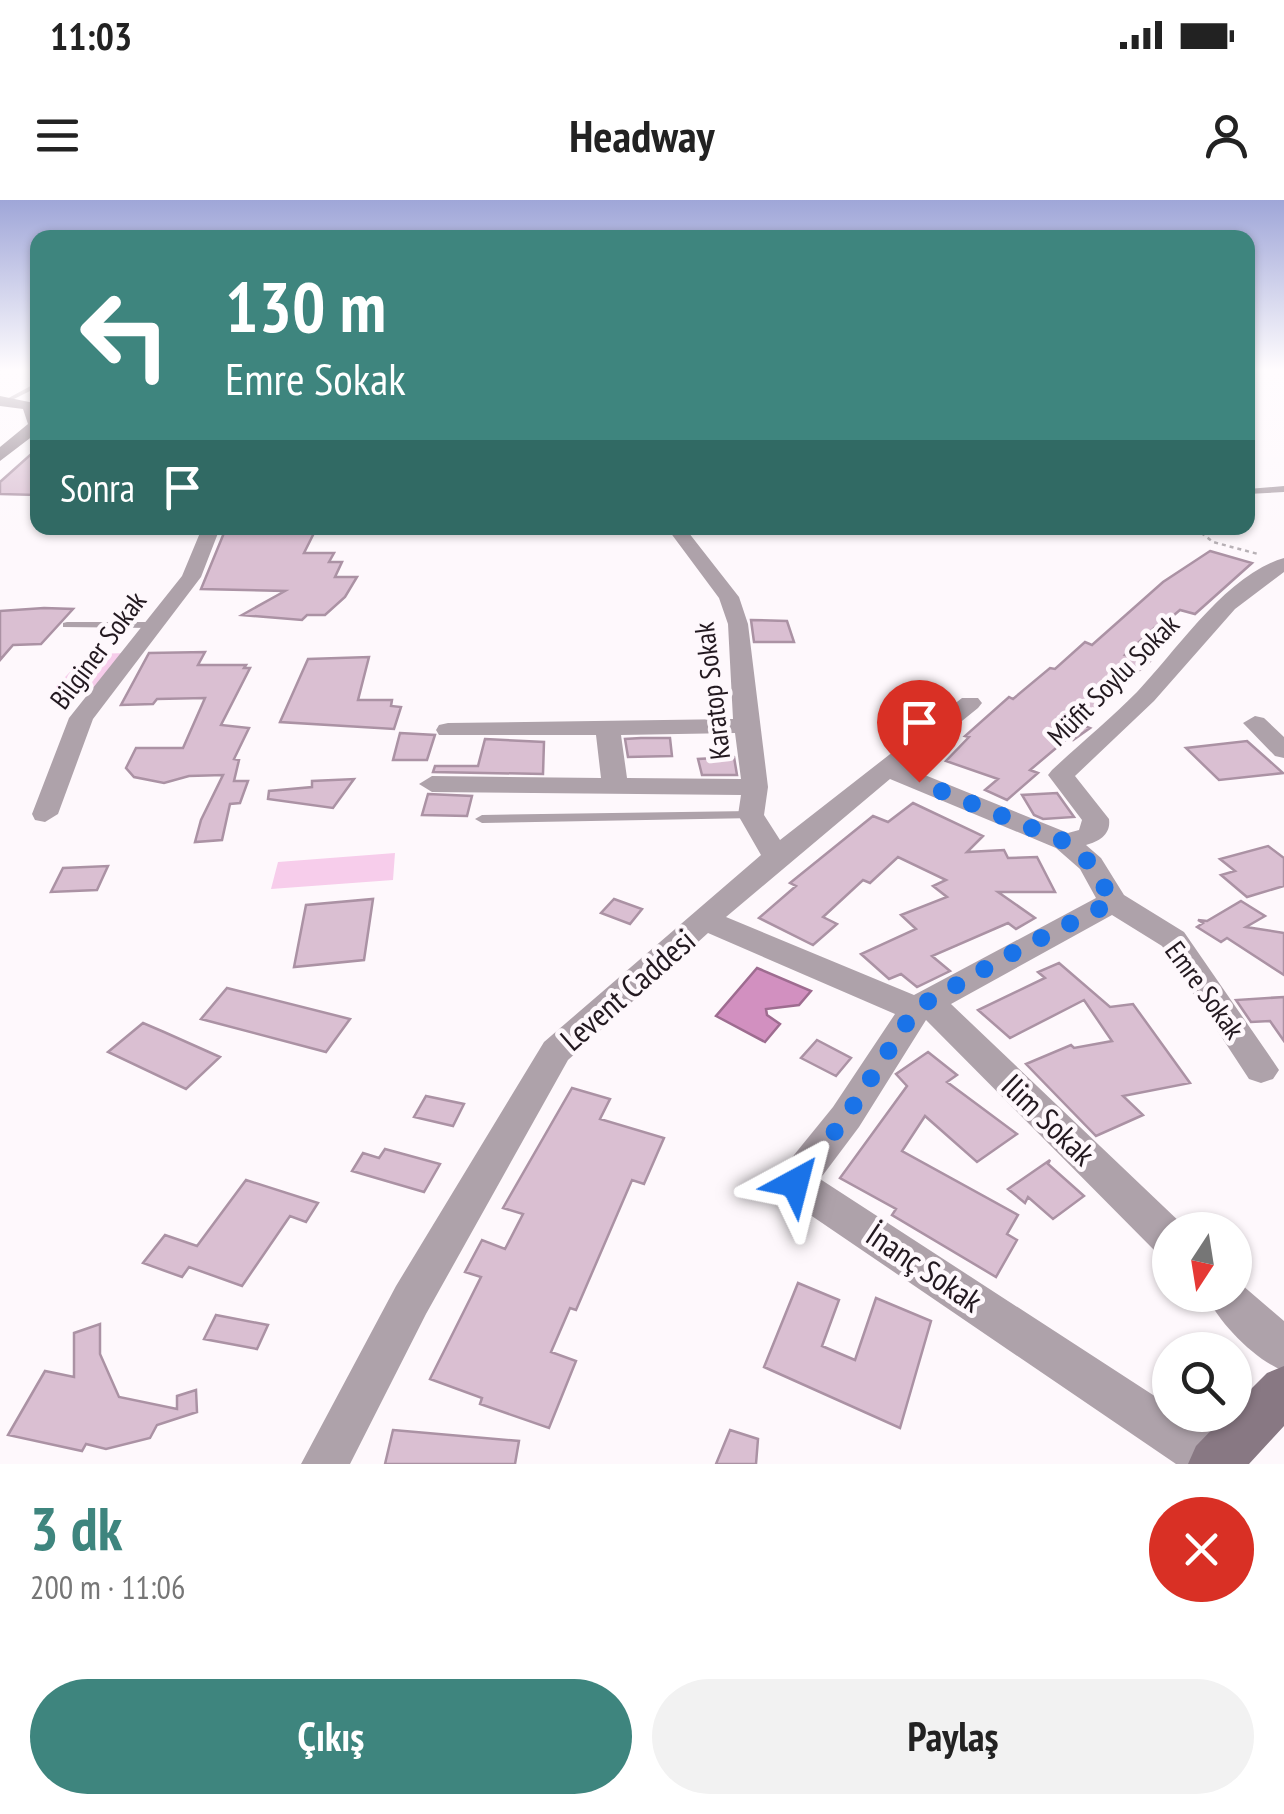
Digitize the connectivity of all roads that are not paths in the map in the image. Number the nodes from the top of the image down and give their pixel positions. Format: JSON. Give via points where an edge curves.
{"nodes":[{"id":1,"x":30,"y":431,"type":"edge"},
{"id":2,"x":0,"y":456,"type":"edge"},
{"id":3,"x":1284,"y":490,"type":"edge"},
{"id":4,"x":1255,"y":492,"type":"edge"},
{"id":5,"x":208,"y":535,"type":"edge"},
{"id":6,"x":681,"y":535,"type":"edge"},
{"id":7,"x":1275,"y":560,"type":"edge"},
{"id":8,"x":67,"y":625,"type":"dead end"},
{"id":9,"x":153,"y":625,"type":"junction"},
{"id":10,"x":970,"y":703,"type":"dead end"},
{"id":11,"x":1256,"y":723,"type":"dead end"},
{"id":12,"x":746,"y":726,"type":"junction"},
{"id":13,"x":448,"y":730,"type":"dead end"},
{"id":14,"x":608,"y":730,"type":"junction"},
{"id":15,"x":1284,"y":751,"type":"edge"},
{"id":16,"x":890,"y":770,"type":"junction"},
{"id":17,"x":432,"y":784,"type":"dead end"},
{"id":18,"x":614,"y":785,"type":"junction"},
{"id":19,"x":755,"y":787,"type":"junction"},
{"id":20,"x":46,"y":814,"type":"dead end"},
{"id":21,"x":751,"y":815,"type":"junction"},
{"id":22,"x":482,"y":819,"type":"dead end"},
{"id":23,"x":1066,"y":842,"type":"junction"},
{"id":24,"x":776,"y":857,"type":"junction"},
{"id":25,"x":1113,"y":902,"type":"junction"},
{"id":26,"x":707,"y":921,"type":"junction"},
{"id":27,"x":921,"y":1004,"type":"junction"},
{"id":28,"x":1261,"y":1070,"type":"dead end"},
{"id":29,"x":1152,"y":1222,"type":"edge"},
{"id":30,"x":1245,"y":1312,"type":"edge"},
{"id":31,"x":1284,"y":1350,"type":"edge"},
{"id":32,"x":1284,"y":1390,"type":"edge"},
{"id":33,"x":1215,"y":1463,"type":"edge"},
{"id":34,"x":325,"y":1464,"type":"edge"}],
"edges":[{"from":1,"to":2,"type":"street"},
{"from":3,"to":4,"type":"lane"},
{"from":5,"to":9,"type":"street","name":"Bilginer Sokak","via":[[191,577]]},
{"from":6,"to":12,"type":"street","name":"Karatop Sokak","via":[[729,597],[742,657]]},
{"from":7,"to":23,"type":"street","name":"Müfit Soylu Sokak","via":[[1061,775],[1096,828]]},
{"from":8,"to":9,"type":"lane"},
{"from":9,"to":20,"type":"street","name":"Bilginer Sokak","via":[[81,718]]},
{"from":10,"to":16,"type":"street","name":"Levent Caddesi"},
{"from":11,"to":15,"type":"street"},
{"from":12,"to":14,"type":"street"},
{"from":12,"to":19,"type":"street","name":"Karatop Sokak"},
{"from":13,"to":14,"type":"street"},
{"from":14,"to":18,"type":"street"},
{"from":16,"to":23,"type":"street","name":"Emre Sokak"},
{"from":16,"to":24,"type":"street","name":"Levent Caddesi"},
{"from":17,"to":18,"type":"street"},
{"from":18,"to":19,"type":"street"},
{"from":19,"to":21,"type":"street","name":"Karatop Sokak"},
{"from":21,"to":22,"type":"lane"},
{"from":21,"to":24,"type":"street"},
{"from":23,"to":25,"type":"street","name":"Emre Sokak","via":[[1091,864]]},
{"from":24,"to":26,"type":"street","name":"Levent Caddesi"},
{"from":25,"to":27,"type":"street","name":"İnanç Sokak"},
{"from":25,"to":28,"type":"street","name":"Emre Sokak","via":[[1173,939]]},
{"from":26,"to":27,"type":"street","name":"Ilim Sokak"},
{"from":26,"to":34,"type":"street","name":"Levent Caddesi","via":[[556,1051]]},
{"from":27,"to":29,"type":"street","name":"Ilim Sokak"},
{"from":27,"to":33,"type":"street","name":"İnanç Sokak","via":[[795,1183]]},
{"from":30,"to":31,"type":"street"},
{"from":32,"to":33,"type":"street"}]}
